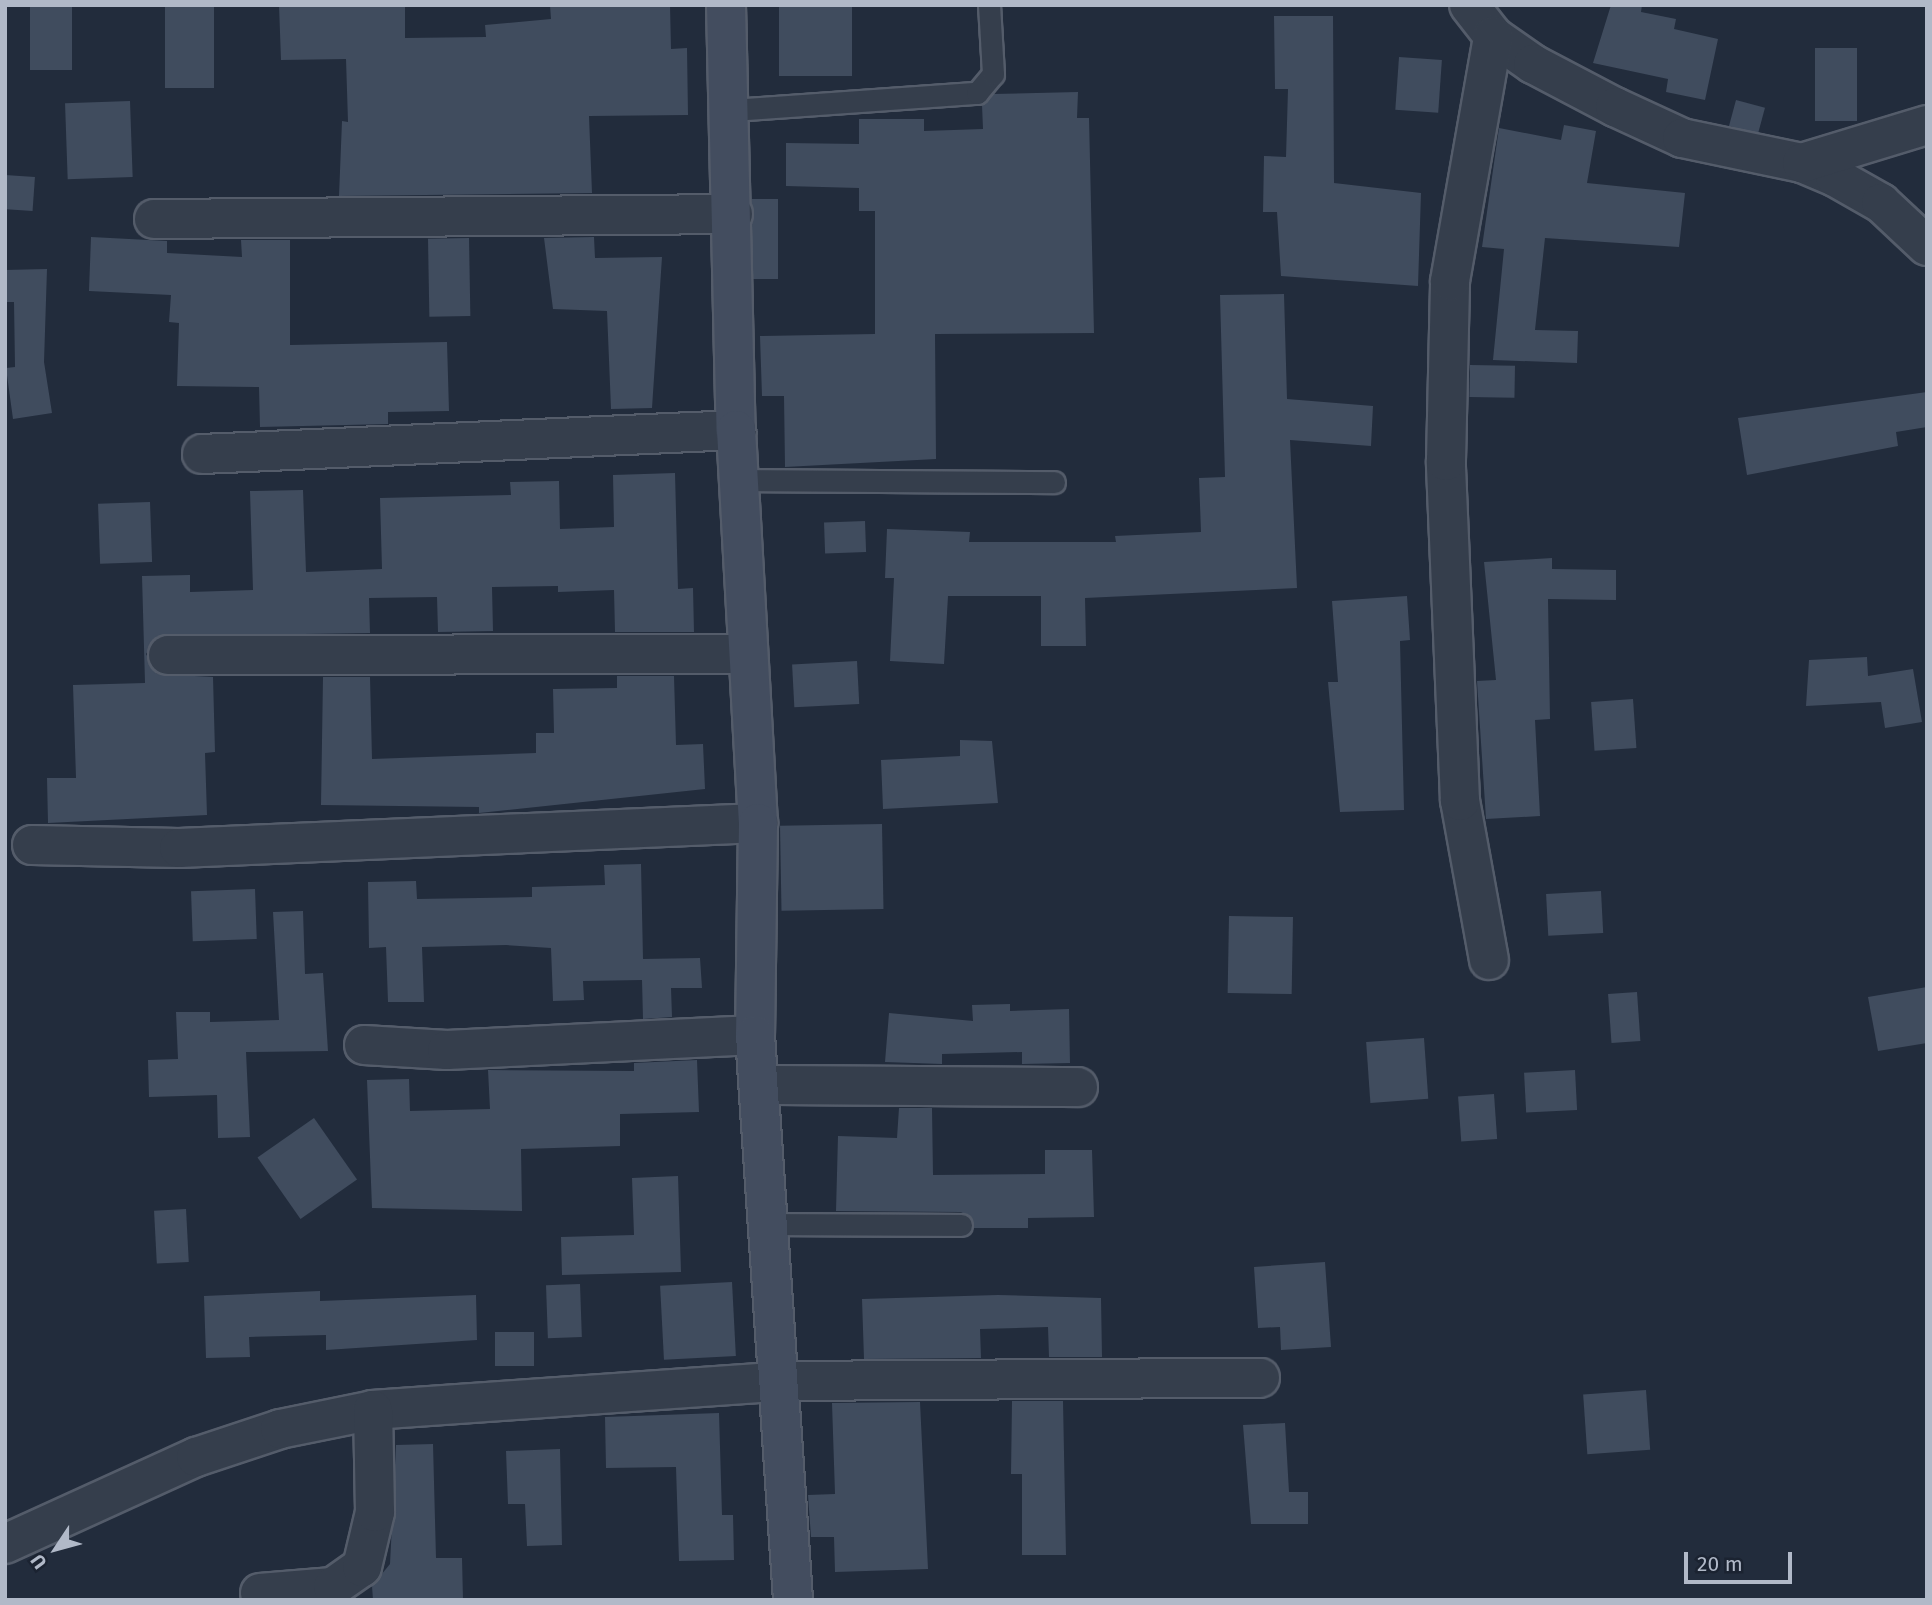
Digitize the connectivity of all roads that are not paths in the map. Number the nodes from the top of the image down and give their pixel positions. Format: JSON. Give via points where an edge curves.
{"nodes":[{"id":1,"x":726,"y":5,"type":"edge"},
{"id":2,"x":989,"y":5,"type":"edge"},
{"id":3,"x":1469,"y":5,"type":"edge"},
{"id":4,"x":1493,"y":36,"type":"junction"},
{"id":5,"x":732,"y":110,"type":"junction"},
{"id":6,"x":1927,"y":125,"type":"edge"},
{"id":7,"x":1802,"y":163,"type":"junction"},
{"id":8,"x":733,"y":214,"type":"junction"},
{"id":9,"x":154,"y":219,"type":"dead end"},
{"id":10,"x":1927,"y":246,"type":"edge"},
{"id":11,"x":736,"y":430,"type":"junction"},
{"id":12,"x":202,"y":454,"type":"dead end"},
{"id":13,"x":741,"y":480,"type":"junction"},
{"id":14,"x":1054,"y":482,"type":"dead end"},
{"id":15,"x":746,"y":654,"type":"junction"},
{"id":16,"x":168,"y":655,"type":"dead end"},
{"id":17,"x":758,"y":823,"type":"junction"},
{"id":18,"x":32,"y":845,"type":"dead end"},
{"id":19,"x":1489,"y":960,"type":"dead end"},
{"id":20,"x":755,"y":1035,"type":"junction"},
{"id":21,"x":364,"y":1045,"type":"dead end"},
{"id":22,"x":761,"y":1085,"type":"junction"},
{"id":23,"x":1078,"y":1087,"type":"dead end"},
{"id":24,"x":771,"y":1224,"type":"junction"},
{"id":25,"x":961,"y":1225,"type":"dead end"},
{"id":26,"x":1260,"y":1378,"type":"dead end"},
{"id":27,"x":783,"y":1381,"type":"junction"},
{"id":28,"x":373,"y":1410,"type":"junction"},
{"id":29,"x":5,"y":1544,"type":"edge"},
{"id":30,"x":260,"y":1593,"type":"dead end"},
{"id":31,"x":793,"y":1600,"type":"edge"}],
"edges":[{"from":1,"to":5,"type":"street"},
{"from":2,"to":5,"type":"lane","via":[[993,74],[977,93]]},
{"from":3,"to":4,"type":"street"},
{"from":4,"to":7,"type":"street","via":[[1651,125]]},
{"from":4,"to":19,"type":"street","via":[[1450,281],[1446,461],[1460,801]]},
{"from":5,"to":8,"type":"street"},
{"from":6,"to":7,"type":"street"},
{"from":7,"to":10,"type":"street","via":[[1881,203]]},
{"from":8,"to":9,"type":"street"},
{"from":8,"to":11,"type":"street"},
{"from":11,"to":12,"type":"street"},
{"from":11,"to":13,"type":"street"},
{"from":13,"to":14,"type":"lane"},
{"from":13,"to":15,"type":"street"},
{"from":15,"to":16,"type":"street"},
{"from":15,"to":17,"type":"street"},
{"from":17,"to":18,"type":"street","via":[[179,848]]},
{"from":17,"to":20,"type":"street"},
{"from":20,"to":21,"type":"street","via":[[447,1050]]},
{"from":20,"to":22,"type":"street"},
{"from":22,"to":23,"type":"street"},
{"from":22,"to":24,"type":"street"},
{"from":24,"to":25,"type":"lane"},
{"from":24,"to":27,"type":"street"},
{"from":26,"to":27,"type":"street"},
{"from":27,"to":28,"type":"street"},
{"from":27,"to":31,"type":"street"},
{"from":28,"to":29,"type":"street","via":[[280,1429],[196,1457]]},
{"from":28,"to":30,"type":"street","via":[[375,1512],[362,1567],[333,1587]]}]}
